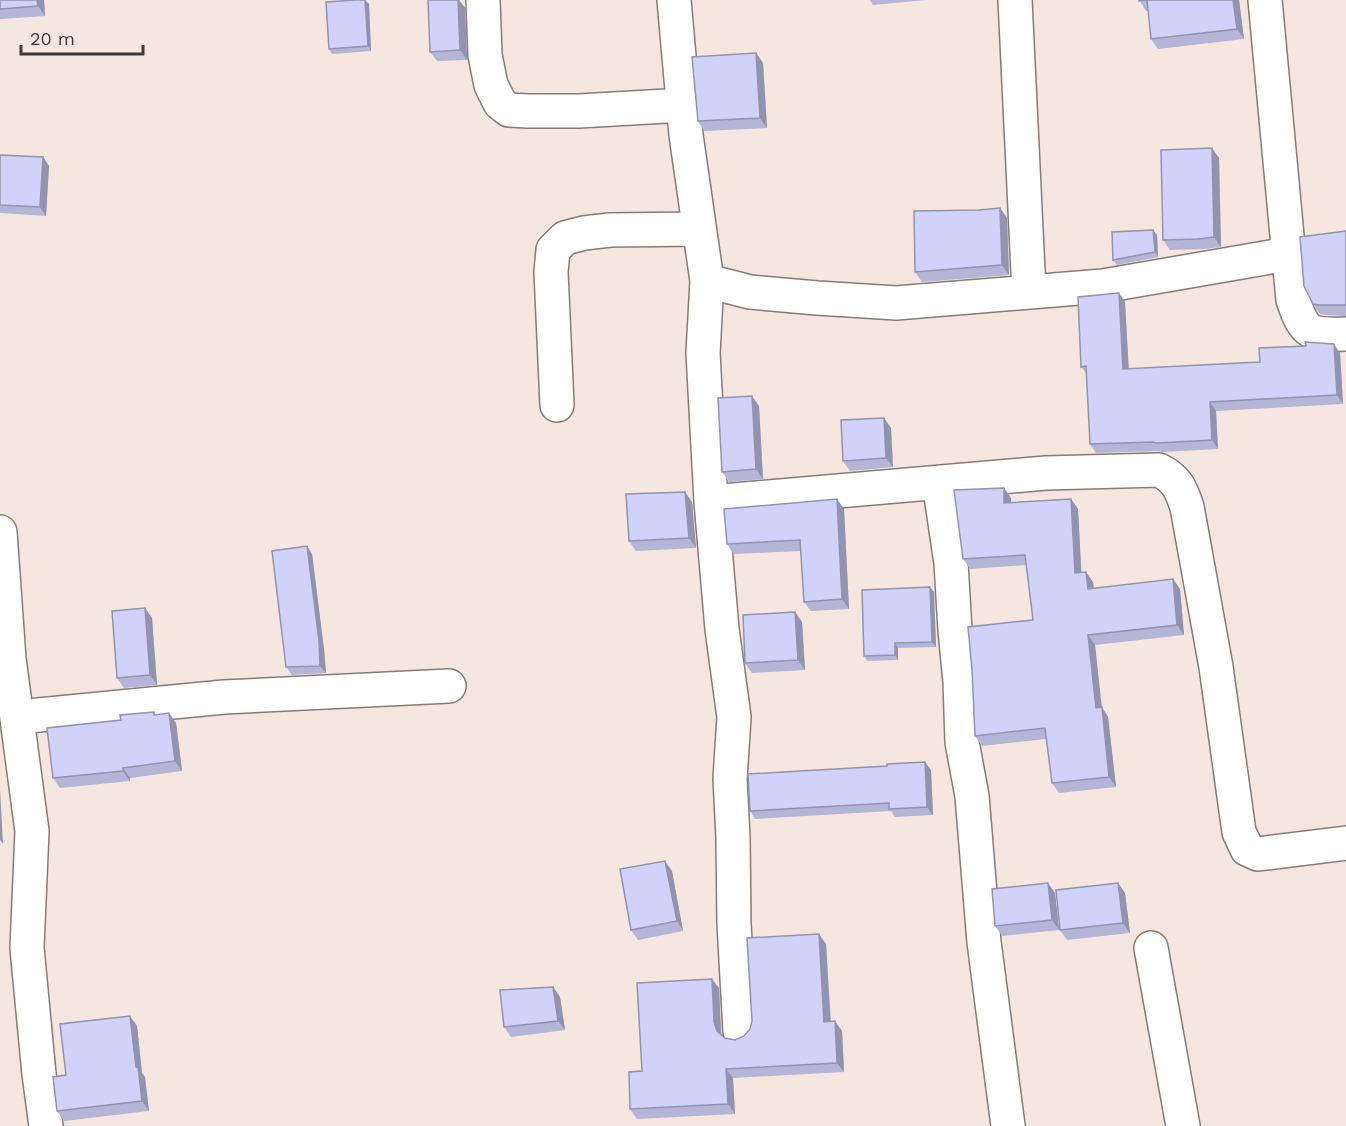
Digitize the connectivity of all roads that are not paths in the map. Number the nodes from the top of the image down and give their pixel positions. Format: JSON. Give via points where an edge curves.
{"nodes":[{"id":1,"x":483,"y":0,"type":"edge"},
{"id":2,"x":674,"y":0,"type":"edge"},
{"id":3,"x":1015,"y":0,"type":"edge"},
{"id":4,"x":1265,"y":0,"type":"edge"},
{"id":5,"x":684,"y":105,"type":"junction"},
{"id":6,"x":699,"y":229,"type":"junction"},
{"id":7,"x":1288,"y":254,"type":"junction"},
{"id":8,"x":707,"y":281,"type":"junction"},
{"id":9,"x":1029,"y":292,"type":"junction"},
{"id":10,"x":1346,"y":334,"type":"edge"},
{"id":11,"x":557,"y":405,"type":"dead end"},
{"id":12,"x":939,"y":482,"type":"junction"},
{"id":13,"x":711,"y":502,"type":"junction"},
{"id":14,"x":0,"y":532,"type":"edge"},
{"id":15,"x":449,"y":686,"type":"dead end"},
{"id":16,"x":18,"y":717,"type":"junction"},
{"id":17,"x":1346,"y":843,"type":"edge"},
{"id":18,"x":1151,"y":948,"type":"dead end"},
{"id":19,"x":740,"y":1031,"type":"dead end"},
{"id":20,"x":46,"y":1126,"type":"edge"},
{"id":21,"x":1008,"y":1126,"type":"edge"},
{"id":22,"x":1183,"y":1126,"type":"edge"}],
"edges":[{"from":1,"to":5,"type":"street","via":[[485,55],[491,85],[500,103],[509,110]]},
{"from":2,"to":5,"type":"street"},
{"from":3,"to":9,"type":"street"},
{"from":4,"to":7,"type":"street"},
{"from":5,"to":6,"type":"street"},
{"from":6,"to":8,"type":"street"},
{"from":6,"to":11,"type":"street","via":[[584,233],[565,238],[553,249]]},
{"from":7,"to":9,"type":"street","via":[[1102,286]]},
{"from":7,"to":10,"type":"street","via":[[1299,319],[1310,332]]},
{"from":8,"to":9,"type":"street","via":[[750,292],[896,303]]},
{"from":8,"to":13,"type":"street","via":[[703,353]]},
{"from":12,"to":13,"type":"street"},
{"from":12,"to":17,"type":"street","via":[[1056,472],[1159,470],[1172,477],[1187,507],[1216,668],[1239,832],[1246,849],[1258,854]]},
{"from":12,"to":21,"type":"street","via":[[951,563],[962,742],[972,796],[984,942]]},
{"from":13,"to":19,"type":"street","via":[[734,717],[730,779]]},
{"from":14,"to":16,"type":"street","via":[[9,659]]},
{"from":15,"to":16,"type":"street","via":[[224,697]]},
{"from":16,"to":20,"type":"street","via":[[32,831],[27,948]]},
{"from":18,"to":22,"type":"street"}]}
